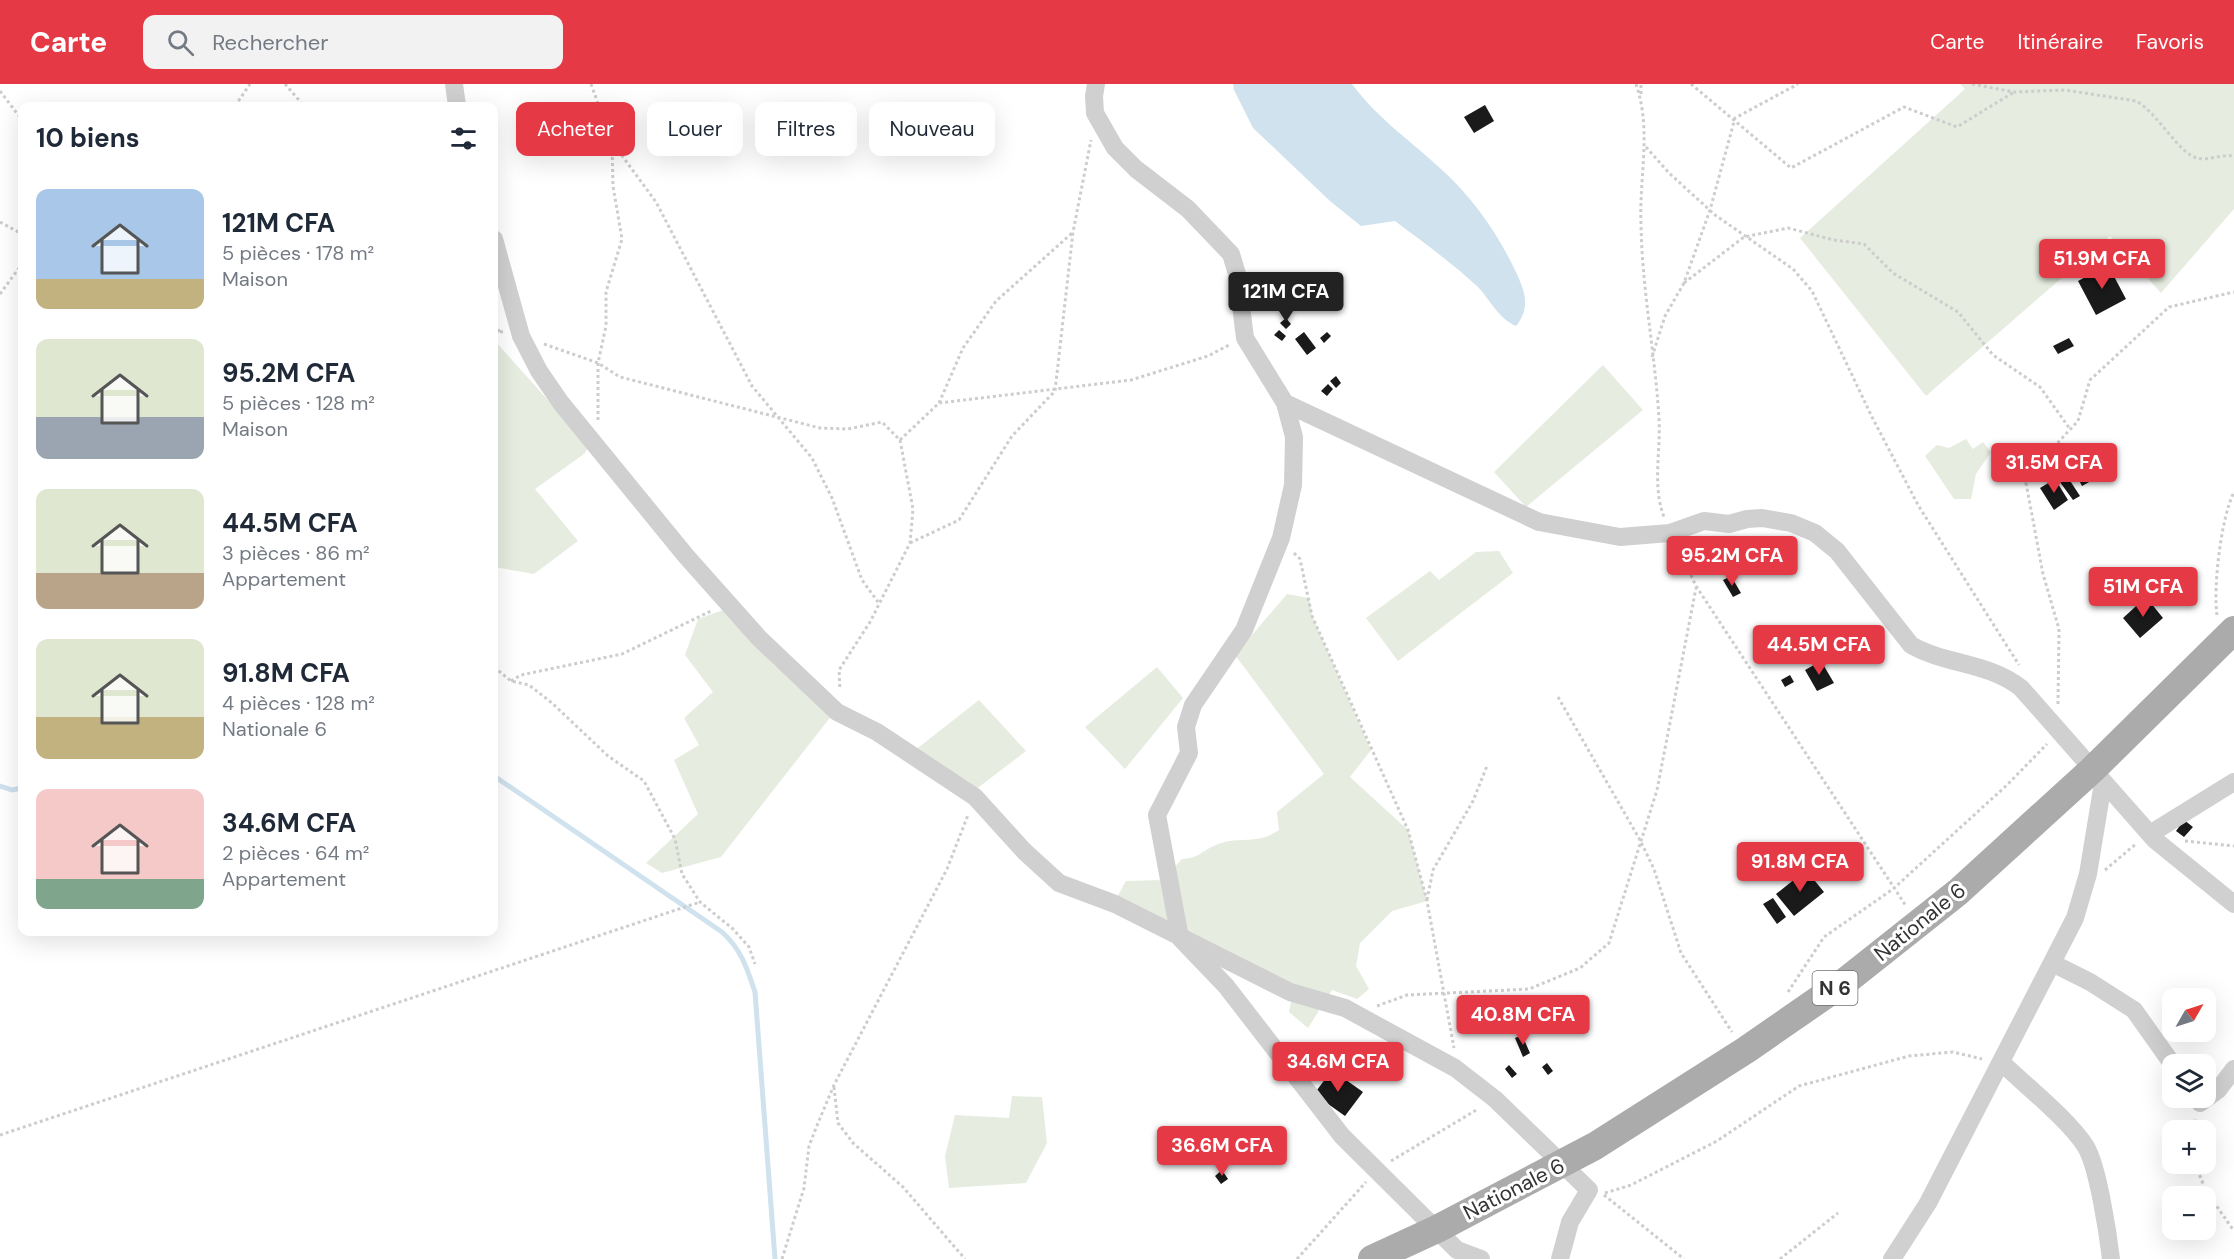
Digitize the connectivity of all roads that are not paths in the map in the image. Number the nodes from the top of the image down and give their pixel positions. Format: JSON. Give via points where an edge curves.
{"nodes":[{"id":1,"x":454,"y":84,"type":"edge"},
{"id":2,"x":1096,"y":84,"type":"edge"},
{"id":3,"x":456,"y":102,"type":"edge"},
{"id":4,"x":498,"y":253,"type":"edge"},
{"id":5,"x":1285,"y":403,"type":"junction"},
{"id":6,"x":2228,"y":637,"type":"edge"},
{"id":7,"x":2097,"y":777,"type":"junction"},
{"id":8,"x":2234,"y":782,"type":"edge"},
{"id":9,"x":2150,"y":834,"type":"junction"},
{"id":10,"x":2234,"y":904,"type":"edge"},
{"id":11,"x":1180,"y":938,"type":"junction"},
{"id":12,"x":2052,"y":963,"type":"junction"},
{"id":13,"x":2166,"y":1054,"type":"edge"},
{"id":14,"x":2001,"y":1062,"type":"junction"},
{"id":15,"x":2234,"y":1069,"type":"edge"},
{"id":16,"x":2216,"y":1091,"type":"edge"},
{"id":17,"x":1564,"y":1163,"type":"junction"},
{"id":18,"x":1437,"y":1229,"type":"junction"},
{"id":19,"x":1372,"y":1259,"type":"edge"},
{"id":20,"x":1481,"y":1259,"type":"edge"},
{"id":21,"x":1560,"y":1259,"type":"edge"},
{"id":22,"x":1892,"y":1259,"type":"edge"},
{"id":23,"x":2111,"y":1259,"type":"edge"}],
"edges":[{"from":1,"to":3,"type":"street"},
{"from":2,"to":5,"type":"street","via":[[1095,113],[1115,148],[1188,209],[1231,254],[1245,338]]},
{"from":4,"to":11,"type":"street","via":[[521,336],[539,371],[598,449],[728,603],[787,666],[842,715],[877,732],[975,797],[1059,883],[1115,904]]},
{"from":5,"to":7,"type":"street","via":[[1539,522],[1620,537],[1671,533],[1695,522],[1729,524],[1762,518],[1815,533],[1838,551],[1911,645],[1926,654],[1982,666],[2006,676],[2058,727]]},
{"from":5,"to":11,"type":"street","via":[[1295,460],[1290,509],[1281,538],[1244,630],[1193,705],[1186,727],[1189,753],[1157,815]]},
{"from":6,"to":7,"type":"main road","name":"Nationale 6","number":"N 6"},
{"from":7,"to":9,"type":"street"},
{"from":7,"to":12,"type":"street","via":[[2085,887],[2075,918]]},
{"from":7,"to":17,"type":"main road","name":"Nationale 6","number":"N 6","via":[[1847,980],[1746,1050]]},
{"from":8,"to":9,"type":"street"},
{"from":9,"to":10,"type":"street"},
{"from":11,"to":17,"type":"street","via":[[1290,992],[1345,1008],[1455,1068],[1496,1099]]},
{"from":11,"to":18,"type":"street","via":[[1226,986],[1342,1136]]},
{"from":12,"to":13,"type":"street","via":[[2111,993],[2134,1010]]},
{"from":12,"to":14,"type":"street"},
{"from":14,"to":22,"type":"street","via":[[1928,1203]]},
{"from":14,"to":23,"type":"street","via":[[2087,1148],[2101,1198]]},
{"from":15,"to":16,"type":"street"},
{"from":17,"to":18,"type":"main road","name":"Nationale 6","number":"N 6"},
{"from":17,"to":21,"type":"street","via":[[1596,1192],[1570,1222]]},
{"from":18,"to":19,"type":"main road","name":"Nationale 6","number":"N 6"},
{"from":18,"to":20,"type":"street","via":[[1457,1250]]}]}
